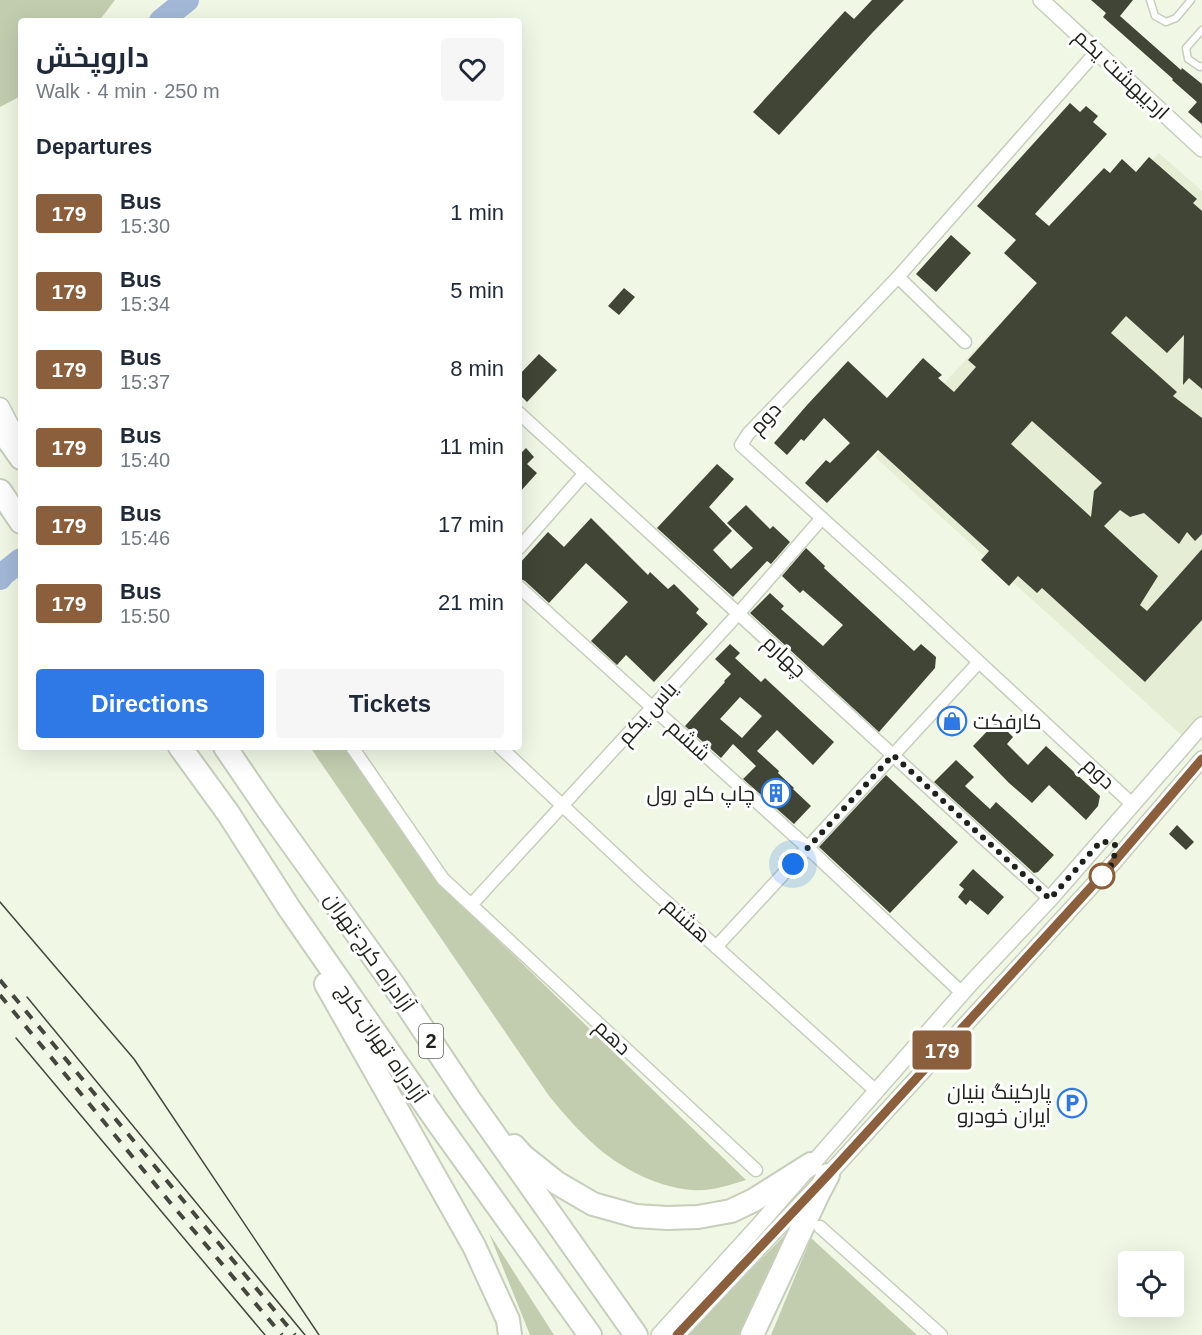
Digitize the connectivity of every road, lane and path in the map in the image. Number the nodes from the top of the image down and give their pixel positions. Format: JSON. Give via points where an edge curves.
{"nodes":[{"id":1,"x":1041,"y":0,"type":"edge"},
{"id":2,"x":1150,"y":0,"type":"edge"},
{"id":3,"x":1191,"y":0,"type":"edge"},
{"id":4,"x":1202,"y":30,"type":"edge"},
{"id":5,"x":1097,"y":51,"type":"junction"},
{"id":6,"x":1202,"y":66,"type":"edge"},
{"id":7,"x":1202,"y":149,"type":"edge"},
{"id":8,"x":898,"y":277,"type":"junction"},
{"id":9,"x":965,"y":342,"type":"dead end"},
{"id":10,"x":0,"y":407,"type":"edge"},
{"id":11,"x":522,"y":416,"type":"edge"},
{"id":12,"x":0,"y":428,"type":"edge"},
{"id":13,"x":18,"y":441,"type":"edge"},
{"id":14,"x":18,"y":454,"type":"edge"},
{"id":15,"x":585,"y":473,"type":"junction"},
{"id":16,"x":822,"y":518,"type":"junction"},
{"id":17,"x":522,"y":545,"type":"edge"},
{"id":18,"x":522,"y":590,"type":"edge"},
{"id":19,"x":738,"y":614,"type":"junction"},
{"id":20,"x":979,"y":662,"type":"junction"},
{"id":21,"x":652,"y":707,"type":"junction"},
{"id":22,"x":1202,"y":725,"type":"edge"},
{"id":23,"x":182,"y":750,"type":"edge"},
{"id":24,"x":227,"y":750,"type":"edge"},
{"id":25,"x":354,"y":750,"type":"edge"},
{"id":26,"x":503,"y":750,"type":"edge"},
{"id":27,"x":893,"y":755,"type":"junction"},
{"id":28,"x":1202,"y":759,"type":"edge"},
{"id":29,"x":1132,"y":804,"type":"junction"},
{"id":30,"x":563,"y":805,"type":"junction"},
{"id":31,"x":1101,"y":841,"type":"junction"},
{"id":32,"x":808,"y":848,"type":"junction"},
{"id":33,"x":1114,"y":862,"type":"junction"},
{"id":34,"x":1050,"y":899,"type":"junction"},
{"id":35,"x":471,"y":905,"type":"junction"},
{"id":36,"x":289,"y":909,"type":"junction"},
{"id":37,"x":716,"y":947,"type":"junction"},
{"id":38,"x":962,"y":993,"type":"junction"},
{"id":39,"x":876,"y":1091,"type":"junction"},
{"id":40,"x":470,"y":1100,"type":"junction"},
{"id":41,"x":819,"y":1169,"type":"junction"},
{"id":42,"x":756,"y":1170,"type":"dead end"},
{"id":43,"x":820,"y":1227,"type":"dead end"},
{"id":44,"x":510,"y":1335,"type":"edge"},
{"id":45,"x":590,"y":1335,"type":"edge"},
{"id":46,"x":636,"y":1335,"type":"edge"},
{"id":47,"x":659,"y":1335,"type":"edge"},
{"id":48,"x":677,"y":1335,"type":"edge"},
{"id":49,"x":753,"y":1335,"type":"edge"},
{"id":50,"x":941,"y":1335,"type":"edge"}],
"edges":[{"from":1,"to":5,"type":"street","name":"اردیبهشت یکم"},
{"from":2,"to":3,"type":"lane","via":[[1155,16],[1166,22],[1176,18]]},
{"from":4,"to":6,"type":"lane","via":[[1185,48],[1188,59]]},
{"from":5,"to":7,"type":"street","name":"اردیبهشت یکم"},
{"from":5,"to":8,"type":"street","name":"دوم"},
{"from":8,"to":9,"type":"street"},
{"from":8,"to":16,"type":"street","name":"دوم","via":[[741,445]]},
{"from":10,"to":13,"type":"main road"},
{"from":11,"to":15,"type":"street","name":"چهارم"},
{"from":12,"to":14,"type":"highway"},
{"from":15,"to":17,"type":"street"},
{"from":15,"to":19,"type":"street","name":"چهارم"},
{"from":16,"to":19,"type":"street","name":"یاس یکم"},
{"from":16,"to":20,"type":"street","name":"دوم"},
{"from":18,"to":21,"type":"street","name":"ششم"},
{"from":19,"to":21,"type":"street","name":"یاس یکم"},
{"from":19,"to":27,"type":"street","name":"چهارم"},
{"from":20,"to":27,"type":"street"},
{"from":20,"to":29,"type":"street","name":"دوم"},
{"from":21,"to":30,"type":"street","name":"یاس یکم"},
{"from":21,"to":32,"type":"street","name":"ششم"},
{"from":22,"to":29,"type":"street"},
{"from":23,"to":36,"type":"highway","name":"آزادراه تهران-کرج","number":"2"},
{"from":24,"to":40,"type":"highway","name":"آزادراه کرج-تهران","number":"2"},
{"from":25,"to":35,"type":"street","name":"دهم","via":[[443,879]]},
{"from":26,"to":30,"type":"street","name":"هشتم"},
{"from":27,"to":32,"type":"street"},
{"from":27,"to":34,"type":"street","name":"چهارم"},
{"from":28,"to":33,"type":"street"},
{"from":29,"to":31,"type":"street"},
{"from":30,"to":35,"type":"street","name":"یاس یکم"},
{"from":30,"to":37,"type":"street","name":"هشتم"},
{"from":31,"to":33,"type":"street","via":[[1115,844]]},
{"from":31,"to":34,"type":"street"},
{"from":32,"to":37,"type":"street"},
{"from":32,"to":38,"type":"street","name":"ششم"},
{"from":33,"to":41,"type":"street"},
{"from":34,"to":38,"type":"street"},
{"from":35,"to":42,"type":"street","name":"دهم"},
{"from":36,"to":44,"type":"highway","via":[[349,1026],[474,1246],[508,1320]]},
{"from":36,"to":45,"type":"highway","name":"آزادراه تهران-کرج","number":"2"},
{"from":37,"to":39,"type":"street","name":"هشتم"},
{"from":38,"to":39,"type":"street"},
{"from":39,"to":41,"type":"street"},
{"from":40,"to":41,"type":"highway","via":[[523,1156],[557,1184],[593,1204],[636,1216],[698,1217],[731,1211]]},
{"from":40,"to":46,"type":"highway","name":"آزادراه کرج-تهران","number":"2"},
{"from":41,"to":47,"type":"street","via":[[758,1226]]},
{"from":41,"to":48,"type":"street"},
{"from":41,"to":49,"type":"highway","via":[[807,1215]]},
{"from":43,"to":50,"type":"street"}]}
